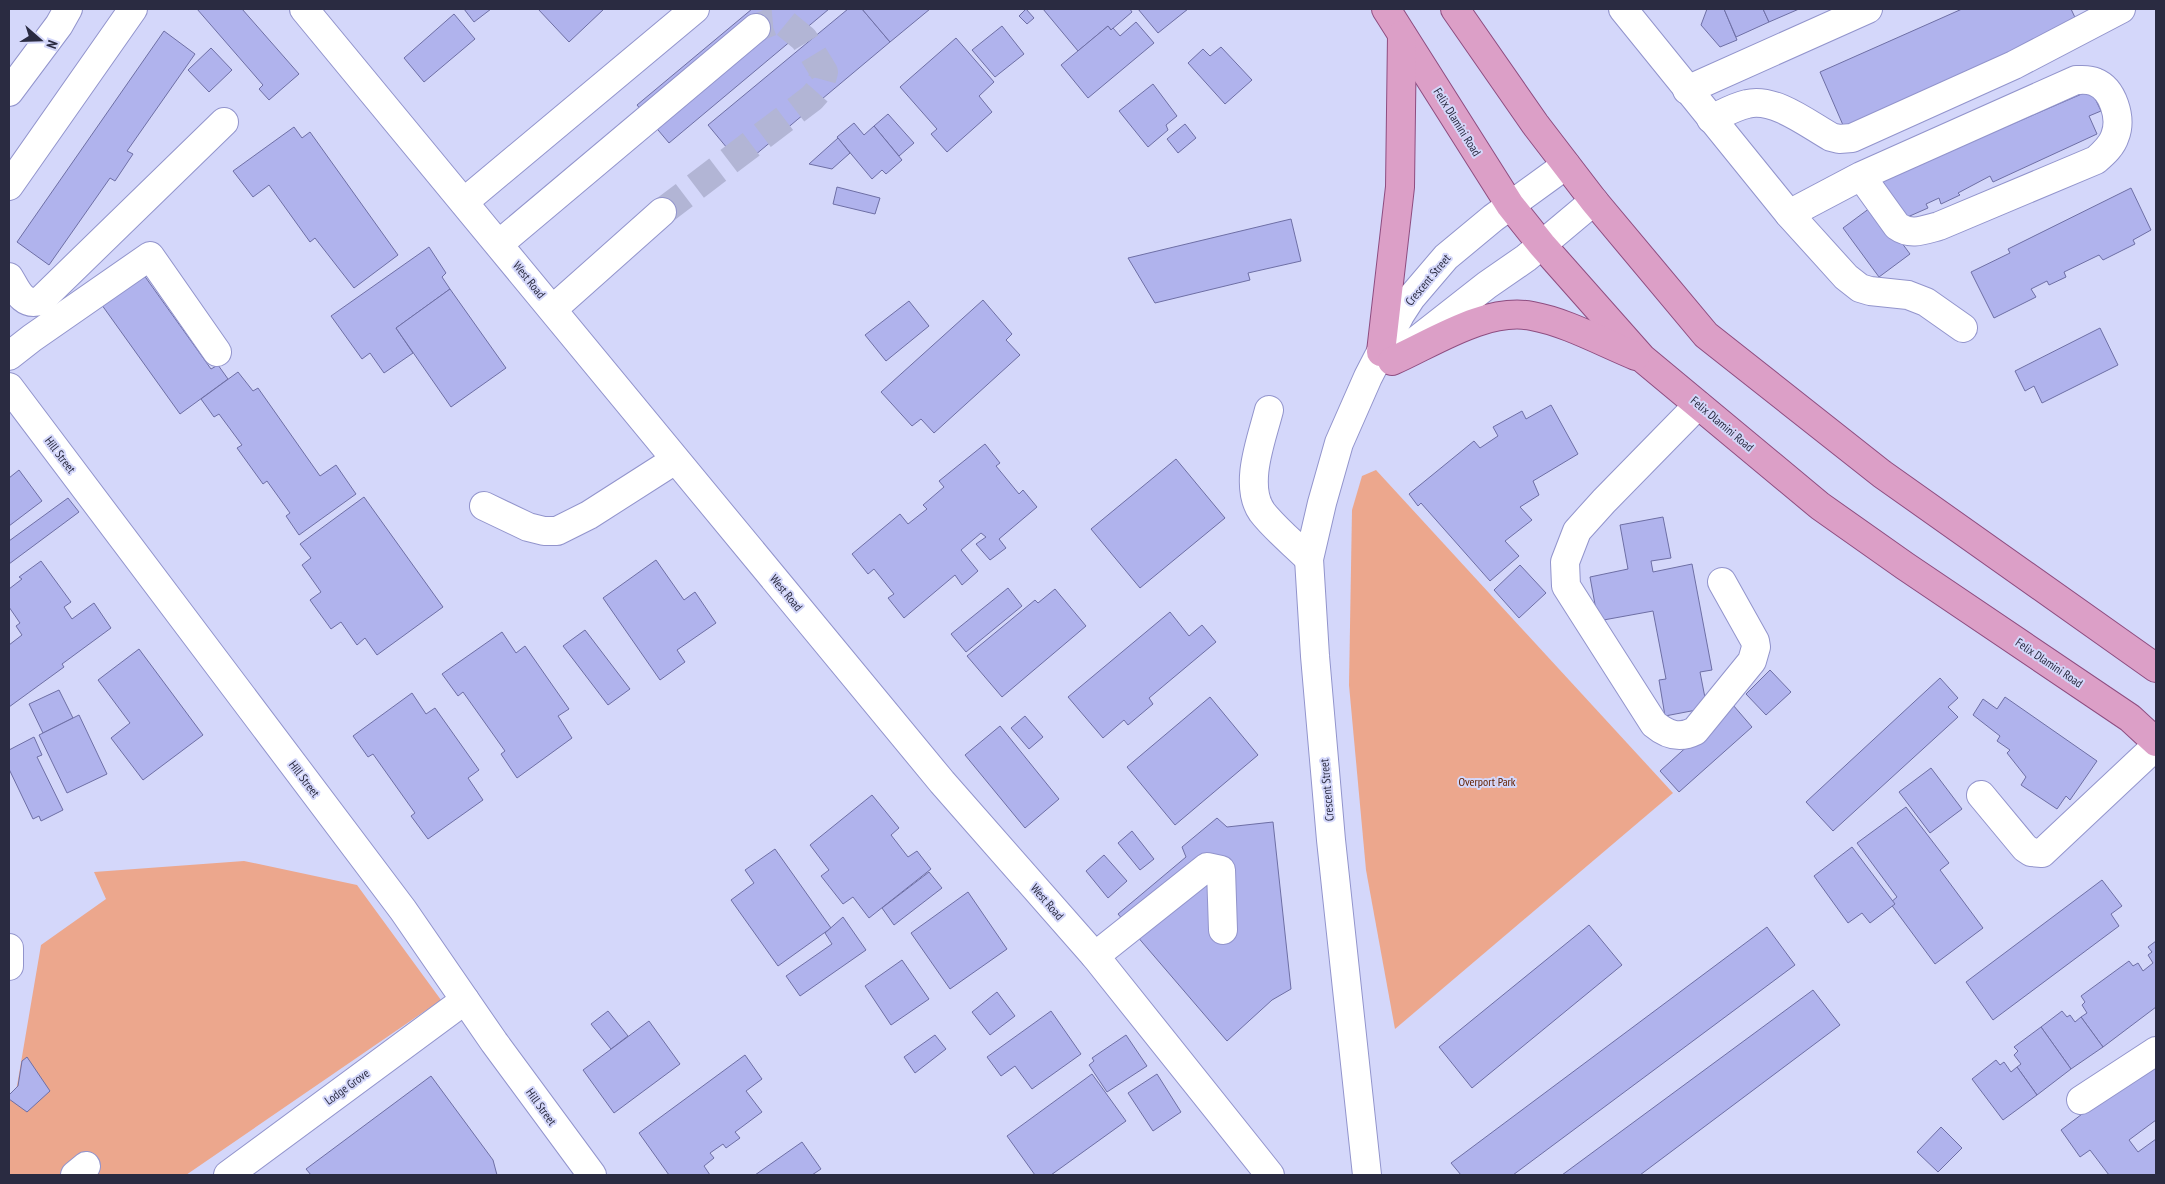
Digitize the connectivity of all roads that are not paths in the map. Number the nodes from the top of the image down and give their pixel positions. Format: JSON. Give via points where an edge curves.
{"nodes":[{"id":1,"x":68,"y":9,"type":"edge"},
{"id":2,"x":132,"y":9,"type":"edge"},
{"id":3,"x":304,"y":9,"type":"edge"},
{"id":4,"x":695,"y":9,"type":"edge"},
{"id":5,"x":1386,"y":9,"type":"edge"},
{"id":6,"x":1455,"y":9,"type":"edge"},
{"id":7,"x":1623,"y":9,"type":"edge"},
{"id":8,"x":1868,"y":9,"type":"edge"},
{"id":9,"x":2121,"y":9,"type":"edge"},
{"id":10,"x":756,"y":28,"type":"tunnel mouth"},
{"id":11,"x":1402,"y":35,"type":"junction"},
{"id":12,"x":1687,"y":90,"type":"junction"},
{"id":13,"x":9,"y":92,"type":"edge"},
{"id":14,"x":1711,"y":119,"type":"junction"},
{"id":15,"x":224,"y":122,"type":"dead end"},
{"id":16,"x":1566,"y":165,"type":"junction"},
{"id":17,"x":1860,"y":176,"type":"junction"},
{"id":18,"x":9,"y":186,"type":"edge"},
{"id":19,"x":1594,"y":201,"type":"junction"},
{"id":20,"x":464,"y":202,"type":"junction"},
{"id":21,"x":1510,"y":205,"type":"junction"},
{"id":22,"x":662,"y":212,"type":"tunnel mouth"},
{"id":23,"x":1789,"y":214,"type":"junction"},
{"id":24,"x":500,"y":244,"type":"junction"},
{"id":25,"x":1542,"y":245,"type":"junction"},
{"id":26,"x":9,"y":277,"type":"edge"},
{"id":27,"x":552,"y":309,"type":"junction"},
{"id":28,"x":1963,"y":328,"type":"dead end"},
{"id":29,"x":217,"y":352,"type":"dead end"},
{"id":30,"x":9,"y":356,"type":"edge"},
{"id":31,"x":1386,"y":357,"type":"junction"},
{"id":32,"x":1642,"y":358,"type":"junction"},
{"id":33,"x":9,"y":387,"type":"edge"},
{"id":34,"x":1698,"y":404,"type":"junction"},
{"id":35,"x":1269,"y":410,"type":"dead end"},
{"id":36,"x":676,"y":460,"type":"junction"},
{"id":37,"x":484,"y":506,"type":"dead end"},
{"id":38,"x":1309,"y":559,"type":"junction"},
{"id":39,"x":1722,"y":582,"type":"dead end"},
{"id":40,"x":2156,"y":668,"type":"edge"},
{"id":41,"x":2156,"y":742,"type":"edge"},
{"id":42,"x":2156,"y":746,"type":"edge"},
{"id":43,"x":1981,"y":795,"type":"dead end"},
{"id":44,"x":1224,"y":930,"type":"dead end"},
{"id":45,"x":9,"y":948,"type":"edge"},
{"id":46,"x":1095,"y":956,"type":"junction"},
{"id":47,"x":9,"y":966,"type":"edge"},
{"id":48,"x":466,"y":1000,"type":"junction"},
{"id":49,"x":2156,"y":1051,"type":"edge"},
{"id":50,"x":2081,"y":1100,"type":"dead end"},
{"id":51,"x":228,"y":1175,"type":"edge"},
{"id":52,"x":592,"y":1175,"type":"edge"},
{"id":53,"x":1270,"y":1175,"type":"edge"},
{"id":54,"x":1366,"y":1175,"type":"edge"}],
"edges":[{"from":1,"to":13,"type":"street"},
{"from":2,"to":18,"type":"street"},
{"from":3,"to":20,"type":"street","name":"West Road"},
{"from":4,"to":20,"type":"street"},
{"from":5,"to":11,"type":"main road","name":"Felix Dlamini Road"},
{"from":6,"to":16,"type":"main road"},
{"from":7,"to":12,"type":"street"},
{"from":8,"to":12,"type":"street"},
{"from":9,"to":14,"type":"street","via":[[2014,65],[1852,138],[1839,140],[1831,137],[1766,103],[1746,104]]},
{"from":10,"to":24,"type":"street"},
{"from":11,"to":21,"type":"main road","name":"Felix Dlamini Road"},
{"from":11,"to":31,"type":"main road","via":[[1400,187]]},
{"from":12,"to":14,"type":"street"},
{"from":14,"to":23,"type":"street"},
{"from":15,"to":26,"type":"street","via":[[40,301],[32,303],[22,299]]},
{"from":16,"to":19,"type":"main road"},
{"from":16,"to":21,"type":"street","name":"Crescent Street"},
{"from":17,"to":17,"type":"street","via":[[2076,80],[2096,82],[2115,105],[2116,136],[2096,160],[1939,226],[1914,232],[1903,231]]},
{"from":17,"to":23,"type":"street"},
{"from":19,"to":25,"type":"street","name":"Crescent Street"},
{"from":19,"to":40,"type":"main road","via":[[1706,335],[1882,474]]},
{"from":20,"to":24,"type":"street","name":"West Road"},
{"from":21,"to":25,"type":"main road","name":"Felix Dlamini Road"},
{"from":21,"to":31,"type":"street","name":"Crescent Street","via":[[1446,257],[1411,298]]},
{"from":22,"to":27,"type":"street"},
{"from":23,"to":28,"type":"street","via":[[1860,288],[1926,302]]},
{"from":24,"to":27,"type":"street","name":"West Road"},
{"from":25,"to":31,"type":"street","name":"Crescent Street","via":[[1413,342]]},
{"from":25,"to":32,"type":"main road","name":"Felix Dlamini Road"},
{"from":27,"to":36,"type":"street","name":"West Road"},
{"from":29,"to":30,"type":"street","via":[[150,256]]},
{"from":31,"to":32,"type":"main road","via":[[1482,321],[1506,316],[1531,316]]},
{"from":31,"to":38,"type":"street","name":"Crescent Street","via":[[1353,410],[1339,443]]},
{"from":32,"to":34,"type":"main road","name":"Felix Dlamini Road"},
{"from":33,"to":48,"type":"street","name":"Hill Street","via":[[403,910]]},
{"from":34,"to":39,"type":"street","via":[[1577,531],[1565,562],[1566,586],[1571,594],[1654,724],[1675,736],[1695,731],[1752,662],[1755,654],[1754,641]]},
{"from":34,"to":41,"type":"main road","name":"Felix Dlamini Road","via":[[1820,506],[2130,718]]},
{"from":35,"to":38,"type":"street","via":[[1254,465],[1256,497],[1261,511]]},
{"from":36,"to":37,"type":"street","via":[[589,515],[556,531],[528,527]]},
{"from":36,"to":46,"type":"street","name":"West Road","via":[[942,782]]},
{"from":38,"to":54,"type":"street","name":"Crescent Street","via":[[1331,840]]},
{"from":42,"to":43,"type":"street","via":[[2042,853],[2025,848]]},
{"from":44,"to":46,"type":"street","via":[[1221,870],[1207,867]]},
{"from":45,"to":47,"type":"street"},
{"from":46,"to":53,"type":"street","name":"West Road"},
{"from":48,"to":51,"type":"street","name":"Lodge Grove"},
{"from":48,"to":52,"type":"street","name":"Hill Street"},
{"from":49,"to":50,"type":"street"}]}
